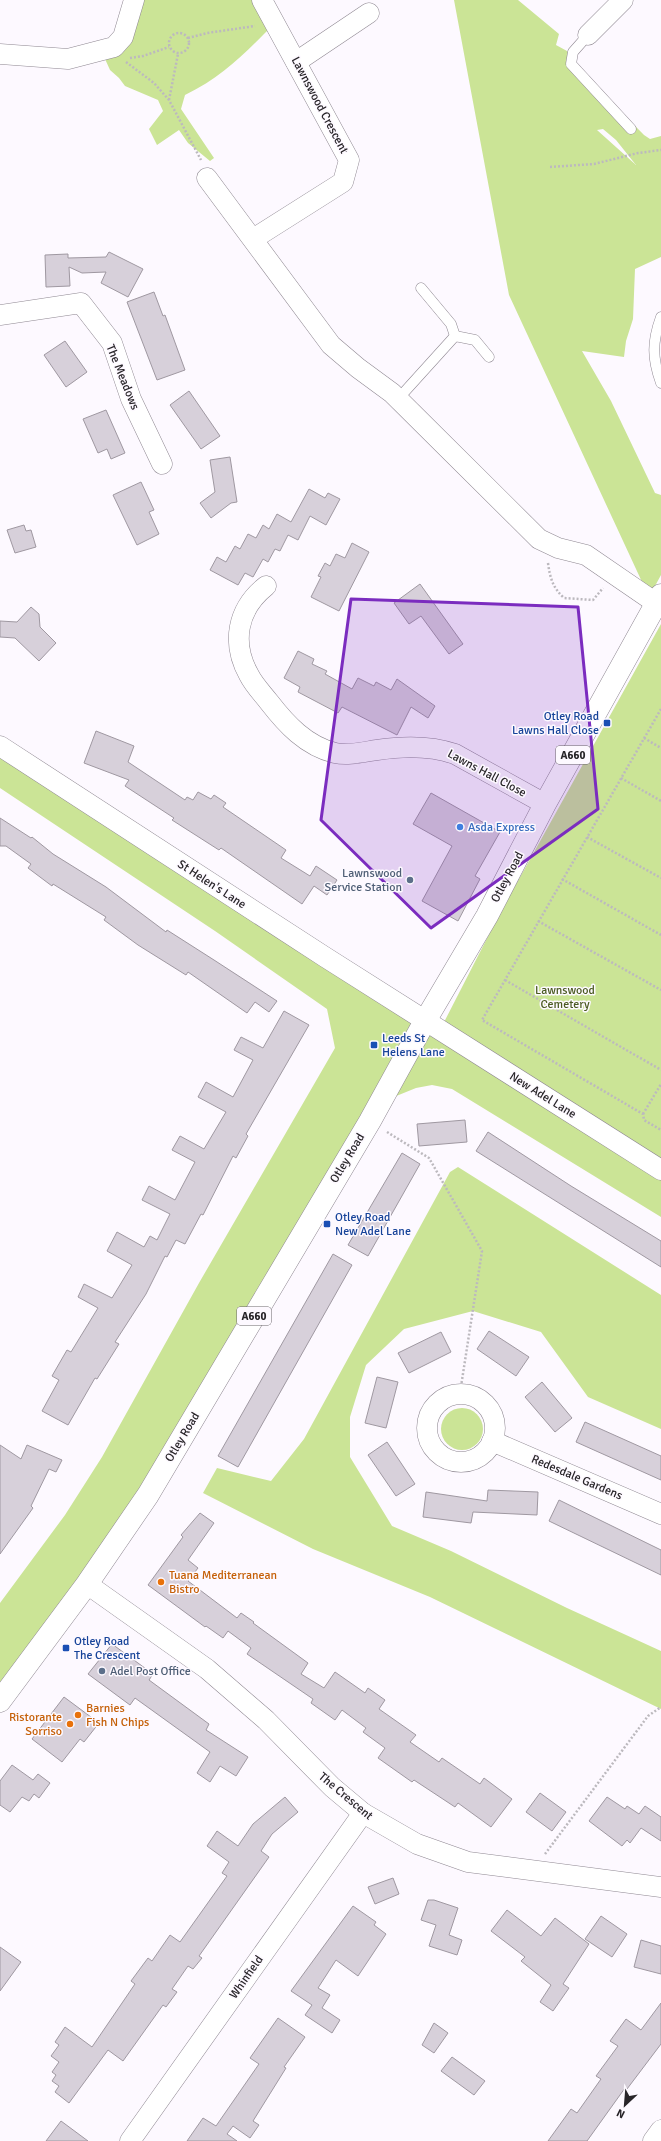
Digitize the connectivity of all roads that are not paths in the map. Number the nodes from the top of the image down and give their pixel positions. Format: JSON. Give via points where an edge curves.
{"nodes":[{"id":1,"x":134,"y":0,"type":"edge"},
{"id":2,"x":262,"y":0,"type":"edge"},
{"id":3,"x":623,"y":0,"type":"edge"},
{"id":4,"x":369,"y":13,"type":"dead end"},
{"id":5,"x":588,"y":35,"type":"joint"},
{"id":6,"x":0,"y":54,"type":"edge"},
{"id":7,"x":296,"y":62,"type":"junction"},
{"id":8,"x":630,"y":129,"type":"dead end"},
{"id":9,"x":207,"y":178,"type":"road end"},
{"id":10,"x":253,"y":239,"type":"junction"},
{"id":11,"x":421,"y":288,"type":"dead end"},
{"id":12,"x":0,"y":315,"type":"edge"},
{"id":13,"x":661,"y":317,"type":"edge"},
{"id":14,"x":455,"y":336,"type":"junction"},
{"id":15,"x":489,"y":357,"type":"dead end"},
{"id":16,"x":661,"y":383,"type":"edge"},
{"id":17,"x":398,"y":399,"type":"junction"},
{"id":18,"x":162,"y":464,"type":"dead end"},
{"id":19,"x":266,"y":586,"type":"dead end"},
{"id":20,"x":659,"y":599,"type":"edge"},
{"id":21,"x":0,"y":746,"type":"edge"},
{"id":22,"x":545,"y":804,"type":"junction"},
{"id":23,"x":425,"y":1021,"type":"junction"},
{"id":24,"x":661,"y":1170,"type":"edge"},
{"id":25,"x":492,"y":1441,"type":"junction"},
{"id":26,"x":661,"y":1514,"type":"edge"},
{"id":27,"x":87,"y":1584,"type":"junction"},
{"id":28,"x":0,"y":1701,"type":"edge"},
{"id":29,"x":363,"y":1813,"type":"junction"},
{"id":30,"x":661,"y":1887,"type":"edge"},
{"id":31,"x":661,"y":2130,"type":"edge"},
{"id":32,"x":130,"y":2141,"type":"edge"},
{"id":33,"x":653,"y":2141,"type":"edge"}],
"edges":[{"from":1,"to":6,"type":"street","via":[[123,37],[114,47],[68,59]]},
{"from":2,"to":7,"type":"street","name":"Lawnswood Crescent"},
{"from":3,"to":5,"type":"street"},
{"from":4,"to":7,"type":"street"},
{"from":5,"to":8,"type":"lane","via":[[573,52],[571,64]]},
{"from":7,"to":10,"type":"street","name":"Lawnswood Crescent","via":[[349,160],[343,182]]},
{"from":9,"to":10,"type":"street"},
{"from":10,"to":17,"type":"street","via":[[331,345]]},
{"from":11,"to":14,"type":"lane","via":[[452,324]]},
{"from":12,"to":18,"type":"street","name":"The Meadows","via":[[81,303],[112,343],[131,399]]},
{"from":13,"to":16,"type":"lane","via":[[654,337],[653,350]]},
{"from":14,"to":15,"type":"lane","via":[[475,340]]},
{"from":14,"to":17,"type":"lane"},
{"from":17,"to":20,"type":"street","via":[[539,540],[586,555]]},
{"from":19,"to":22,"type":"street","name":"Lawns Hall Close","via":[[250,603],[239,626],[241,657],[249,676],[280,717],[301,737],[318,748],[336,754],[354,754],[401,746],[440,749],[455,754]]},
{"from":20,"to":22,"type":"highway","name":"Otley Road","number":"A660"},
{"from":21,"to":23,"type":"street","name":"St Helen's Lane"},
{"from":22,"to":23,"type":"highway","name":"Otley Road","number":"A660","via":[[487,916]]},
{"from":23,"to":24,"type":"street","name":"New Adel Lane"},
{"from":23,"to":27,"type":"highway","name":"Otley Road","number":"A660","via":[[370,1121],[148,1495]]},
{"from":25,"to":25,"type":"street","via":[[486,1451],[476,1458],[453,1461],[438,1453],[430,1444],[426,1427],[431,1410],[443,1398],[460,1393],[472,1395],[484,1403],[491,1412],[494,1420]]},
{"from":25,"to":26,"type":"street","name":"Redesdale Gardens"},
{"from":27,"to":28,"type":"highway","name":"Otley Road","number":"A660"},
{"from":27,"to":29,"type":"street","name":"The Crescent","via":[[206,1669],[266,1720],[332,1787]]},
{"from":29,"to":30,"type":"street","name":"The Crescent","via":[[417,1844],[468,1862]]},
{"from":29,"to":32,"type":"street","name":"Whinfield"},
{"from":31,"to":33,"type":"street"}]}
